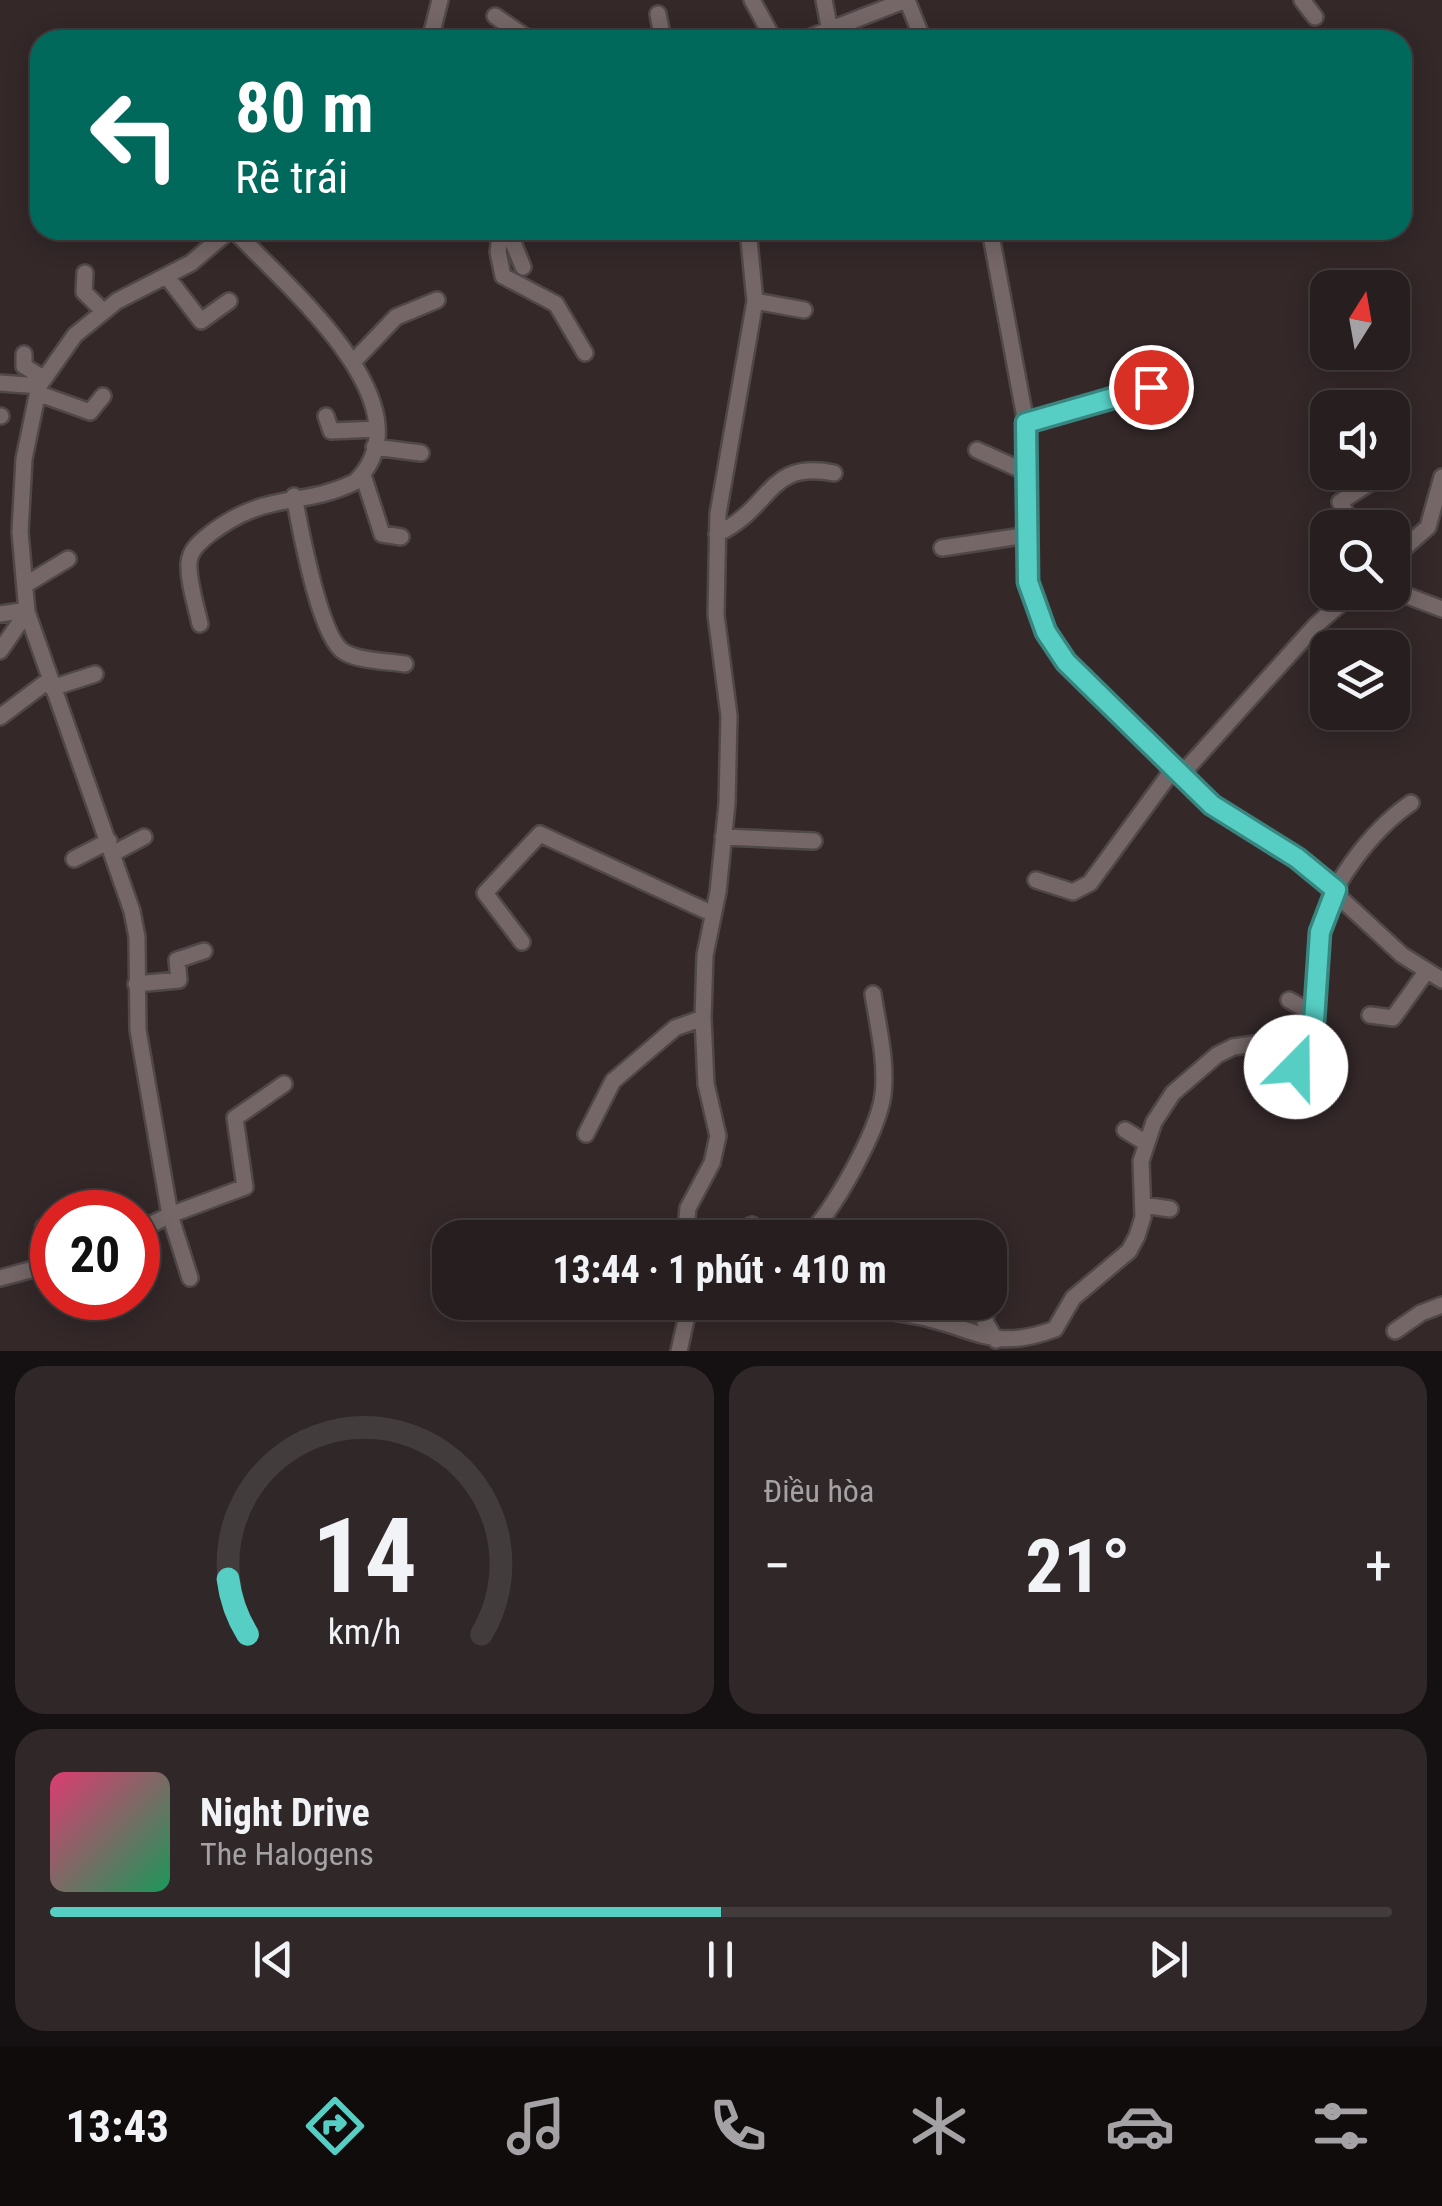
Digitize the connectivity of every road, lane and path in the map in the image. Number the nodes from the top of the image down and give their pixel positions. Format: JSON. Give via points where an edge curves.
{"nodes":[{"id":1,"x":752,"y":0,"type":"edge"},
{"id":2,"x":824,"y":0,"type":"edge"},
{"id":3,"x":907,"y":0,"type":"edge"},
{"id":4,"x":1302,"y":0,"type":"edge"},
{"id":5,"x":436,"y":3,"type":"edge"},
{"id":6,"x":882,"y":4,"type":"edge"},
{"id":7,"x":658,"y":14,"type":"dead end"},
{"id":8,"x":495,"y":16,"type":"dead end"},
{"id":9,"x":1315,"y":17,"type":"dead end"},
{"id":10,"x":432,"y":30,"type":"edge"},
{"id":11,"x":515,"y":30,"type":"edge"},
{"id":12,"x":661,"y":30,"type":"edge"},
{"id":13,"x":768,"y":30,"type":"edge"},
{"id":14,"x":830,"y":30,"type":"edge"},
{"id":15,"x":832,"y":30,"type":"edge"},
{"id":16,"x":918,"y":30,"type":"edge"},
{"id":17,"x":219,"y":240,"type":"edge"},
{"id":18,"x":241,"y":240,"type":"edge"},
{"id":19,"x":501,"y":240,"type":"edge"},
{"id":20,"x":509,"y":240,"type":"edge"},
{"id":21,"x":749,"y":240,"type":"edge"},
{"id":22,"x":992,"y":240,"type":"edge"},
{"id":23,"x":523,"y":267,"type":"dead end"},
{"id":24,"x":85,"y":273,"type":"dead end"},
{"id":25,"x":168,"y":278,"type":"junction"},
{"id":26,"x":437,"y":300,"type":"dead end"},
{"id":27,"x":755,"y":301,"type":"junction"},
{"id":28,"x":229,"y":302,"type":"dead end"},
{"id":29,"x":804,"y":310,"type":"dead end"},
{"id":30,"x":102,"y":311,"type":"junction"},
{"id":31,"x":585,"y":353,"type":"dead end"},
{"id":32,"x":24,"y":354,"type":"dead end"},
{"id":33,"x":354,"y":361,"type":"junction"},
{"id":34,"x":1144,"y":366,"type":"dead end"},
{"id":35,"x":0,"y":382,"type":"edge"},
{"id":36,"x":40,"y":386,"type":"junction"},
{"id":37,"x":103,"y":396,"type":"dead end"},
{"id":38,"x":326,"y":416,"type":"dead end"},
{"id":39,"x":1026,"y":423,"type":"junction"},
{"id":40,"x":377,"y":429,"type":"junction"},
{"id":41,"x":374,"y":447,"type":"junction"},
{"id":42,"x":977,"y":450,"type":"dead end"},
{"id":43,"x":421,"y":454,"type":"dead end"},
{"id":44,"x":834,"y":473,"type":"dead end"},
{"id":45,"x":1028,"y":473,"type":"junction"},
{"id":46,"x":362,"y":475,"type":"junction"},
{"id":47,"x":1442,"y":477,"type":"edge"},
{"id":48,"x":1359,"y":490,"type":"edge"},
{"id":49,"x":294,"y":496,"type":"junction"},
{"id":50,"x":1342,"y":510,"type":"edge"},
{"id":51,"x":20,"y":532,"type":"junction"},
{"id":52,"x":0,"y":533,"type":"edge"},
{"id":53,"x":717,"y":534,"type":"junction"},
{"id":54,"x":1028,"y":535,"type":"junction"},
{"id":55,"x":401,"y":537,"type":"dead end"},
{"id":56,"x":1410,"y":543,"type":"edge"},
{"id":57,"x":942,"y":548,"type":"dead end"},
{"id":58,"x":68,"y":560,"type":"dead end"},
{"id":59,"x":25,"y":584,"type":"junction"},
{"id":60,"x":1410,"y":597,"type":"edge"},
{"id":61,"x":1442,"y":609,"type":"edge"},
{"id":62,"x":1334,"y":610,"type":"edge"},
{"id":63,"x":27,"y":611,"type":"junction"},
{"id":64,"x":0,"y":614,"type":"edge"},
{"id":65,"x":200,"y":624,"type":"dead end"},
{"id":66,"x":0,"y":651,"type":"edge"},
{"id":67,"x":405,"y":664,"type":"dead end"},
{"id":68,"x":96,"y":674,"type":"dead end"},
{"id":69,"x":51,"y":684,"type":"junction"},
{"id":70,"x":0,"y":717,"type":"edge"},
{"id":71,"x":1177,"y":772,"type":"junction"},
{"id":72,"x":1411,"y":803,"type":"dead end"},
{"id":73,"x":144,"y":836,"type":"dead end"},
{"id":74,"x":724,"y":837,"type":"junction"},
{"id":75,"x":814,"y":841,"type":"dead end"},
{"id":76,"x":112,"y":847,"type":"junction"},
{"id":77,"x":74,"y":859,"type":"dead end"},
{"id":78,"x":1036,"y":880,"type":"dead end"},
{"id":79,"x":1336,"y":890,"type":"junction"},
{"id":80,"x":714,"y":914,"type":"junction"},
{"id":81,"x":522,"y":942,"type":"dead end"},
{"id":82,"x":204,"y":950,"type":"dead end"},
{"id":83,"x":1426,"y":972,"type":"junction"},
{"id":84,"x":1442,"y":980,"type":"edge"},
{"id":85,"x":136,"y":984,"type":"junction"},
{"id":86,"x":873,"y":994,"type":"dead end"},
{"id":87,"x":1289,"y":1000,"type":"dead end"},
{"id":88,"x":1314,"y":1014,"type":"junction"},
{"id":89,"x":1370,"y":1014,"type":"dead end"},
{"id":90,"x":703,"y":1018,"type":"junction"},
{"id":91,"x":1304,"y":1034,"type":"junction"},
{"id":92,"x":1266,"y":1079,"type":"dead end"},
{"id":93,"x":284,"y":1084,"type":"dead end"},
{"id":94,"x":1125,"y":1130,"type":"dead end"},
{"id":95,"x":586,"y":1134,"type":"dead end"},
{"id":96,"x":1146,"y":1143,"type":"junction"},
{"id":97,"x":1143,"y":1205,"type":"junction"},
{"id":98,"x":1170,"y":1209,"type":"dead end"},
{"id":99,"x":170,"y":1215,"type":"junction"},
{"id":100,"x":160,"y":1220,"type":"edge"},
{"id":101,"x":689,"y":1220,"type":"edge"},
{"id":102,"x":818,"y":1220,"type":"edge"},
{"id":103,"x":30,"y":1270,"type":"edge"},
{"id":104,"x":0,"y":1278,"type":"edge"},
{"id":105,"x":190,"y":1278,"type":"dead end"},
{"id":106,"x":1442,"y":1305,"type":"edge"},
{"id":107,"x":686,"y":1320,"type":"edge"},
{"id":108,"x":933,"y":1320,"type":"edge"},
{"id":109,"x":944,"y":1320,"type":"edge"},
{"id":110,"x":950,"y":1324,"type":"junction"},
{"id":111,"x":1395,"y":1331,"type":"dead end"},
{"id":112,"x":990,"y":1343,"type":"edge"},
{"id":113,"x":679,"y":1351,"type":"edge"}],
"edges":[{"from":1,"to":13,"type":"street"},
{"from":2,"to":14,"type":"street"},
{"from":3,"to":6,"type":"street"},
{"from":3,"to":16,"type":"street"},
{"from":4,"to":9,"type":"street"},
{"from":5,"to":10,"type":"street"},
{"from":6,"to":15,"type":"street"},
{"from":7,"to":12,"type":"street"},
{"from":8,"to":11,"type":"street"},
{"from":17,"to":25,"type":"street"},
{"from":18,"to":33,"type":"street"},
{"from":19,"to":31,"type":"street","via":[[504,276],[556,304]]},
{"from":20,"to":23,"type":"street"},
{"from":21,"to":27,"type":"street"},
{"from":22,"to":39,"type":"street"},
{"from":24,"to":30,"type":"street","via":[[84,292]]},
{"from":25,"to":28,"type":"street","via":[[201,321]]},
{"from":25,"to":30,"type":"street"},
{"from":26,"to":33,"type":"street","via":[[396,317]]},
{"from":27,"to":29,"type":"street"},
{"from":27,"to":53,"type":"street","via":[[724,456]]},
{"from":30,"to":36,"type":"street","via":[[75,335]]},
{"from":32,"to":36,"type":"street","via":[[24,366]]},
{"from":33,"to":40,"type":"street"},
{"from":34,"to":39,"type":"street","via":[[1147,392]]},
{"from":35,"to":36,"type":"street"},
{"from":36,"to":37,"type":"street","via":[[90,412]]},
{"from":36,"to":51,"type":"street","via":[[24,459]]},
{"from":38,"to":40,"type":"street","via":[[331,431]]},
{"from":39,"to":45,"type":"street"},
{"from":40,"to":41,"type":"street"},
{"from":41,"to":43,"type":"street"},
{"from":41,"to":46,"type":"street"},
{"from":42,"to":45,"type":"street"},
{"from":44,"to":53,"type":"street","via":[[792,470],[742,522]]},
{"from":45,"to":54,"type":"street"},
{"from":46,"to":49,"type":"street","via":[[347,486]]},
{"from":46,"to":55,"type":"street","via":[[382,534]]},
{"from":47,"to":56,"type":"street","via":[[1428,527]]},
{"from":48,"to":50,"type":"street","via":[[1340,502]]},
{"from":49,"to":65,"type":"street","via":[[236,514],[191,552]]},
{"from":49,"to":67,"type":"street","via":[[309,570],[334,641],[349,654]]},
{"from":51,"to":52,"type":"street"},
{"from":51,"to":59,"type":"street"},
{"from":53,"to":74,"type":"street","via":[[716,614],[729,716]]},
{"from":54,"to":57,"type":"street"},
{"from":54,"to":71,"type":"street","via":[[1028,582],[1046,632],[1066,662]]},
{"from":58,"to":59,"type":"street"},
{"from":59,"to":63,"type":"street"},
{"from":60,"to":61,"type":"street"},
{"from":62,"to":71,"type":"street"},
{"from":63,"to":64,"type":"street"},
{"from":63,"to":66,"type":"street"},
{"from":63,"to":69,"type":"street"},
{"from":68,"to":69,"type":"street"},
{"from":69,"to":70,"type":"street"},
{"from":69,"to":76,"type":"street"},
{"from":71,"to":78,"type":"street","via":[[1090,883],[1073,892]]},
{"from":71,"to":79,"type":"street","via":[[1212,805]]},
{"from":72,"to":79,"type":"street","via":[[1389,818]]},
{"from":73,"to":76,"type":"street"},
{"from":74,"to":75,"type":"street"},
{"from":74,"to":80,"type":"street"},
{"from":76,"to":77,"type":"street"},
{"from":76,"to":85,"type":"street","via":[[137,937]]},
{"from":79,"to":83,"type":"street"},
{"from":79,"to":88,"type":"street","via":[[1320,932]]},
{"from":80,"to":81,"type":"street","via":[[540,834],[485,893]]},
{"from":80,"to":90,"type":"street"},
{"from":82,"to":85,"type":"street","via":[[177,960],[179,980]]},
{"from":83,"to":84,"type":"street"},
{"from":83,"to":89,"type":"street","via":[[1393,1018]]},
{"from":85,"to":99,"type":"street","via":[[143,1068]]},
{"from":86,"to":102,"type":"street","via":[[884,1082],[878,1114]]},
{"from":87,"to":88,"type":"street"},
{"from":88,"to":91,"type":"street"},
{"from":90,"to":95,"type":"street","via":[[675,1028],[613,1081]]},
{"from":90,"to":101,"type":"street","via":[[717,1150]]},
{"from":91,"to":92,"type":"street","via":[[1296,1067]]},
{"from":91,"to":96,"type":"street","via":[[1216,1055],[1172,1093]]},
{"from":93,"to":99,"type":"street","via":[[235,1118],[246,1185]]},
{"from":94,"to":96,"type":"street"},
{"from":96,"to":97,"type":"street"},
{"from":97,"to":98,"type":"street"},
{"from":97,"to":112,"type":"street","via":[[1129,1251],[1083,1287],[1055,1329]]},
{"from":99,"to":100,"type":"street"},
{"from":99,"to":105,"type":"street"},
{"from":103,"to":104,"type":"street"},
{"from":106,"to":111,"type":"street"},
{"from":107,"to":113,"type":"street"},
{"from":108,"to":110,"type":"street"},
{"from":109,"to":110,"type":"street"},
{"from":110,"to":112,"type":"street"}]}
